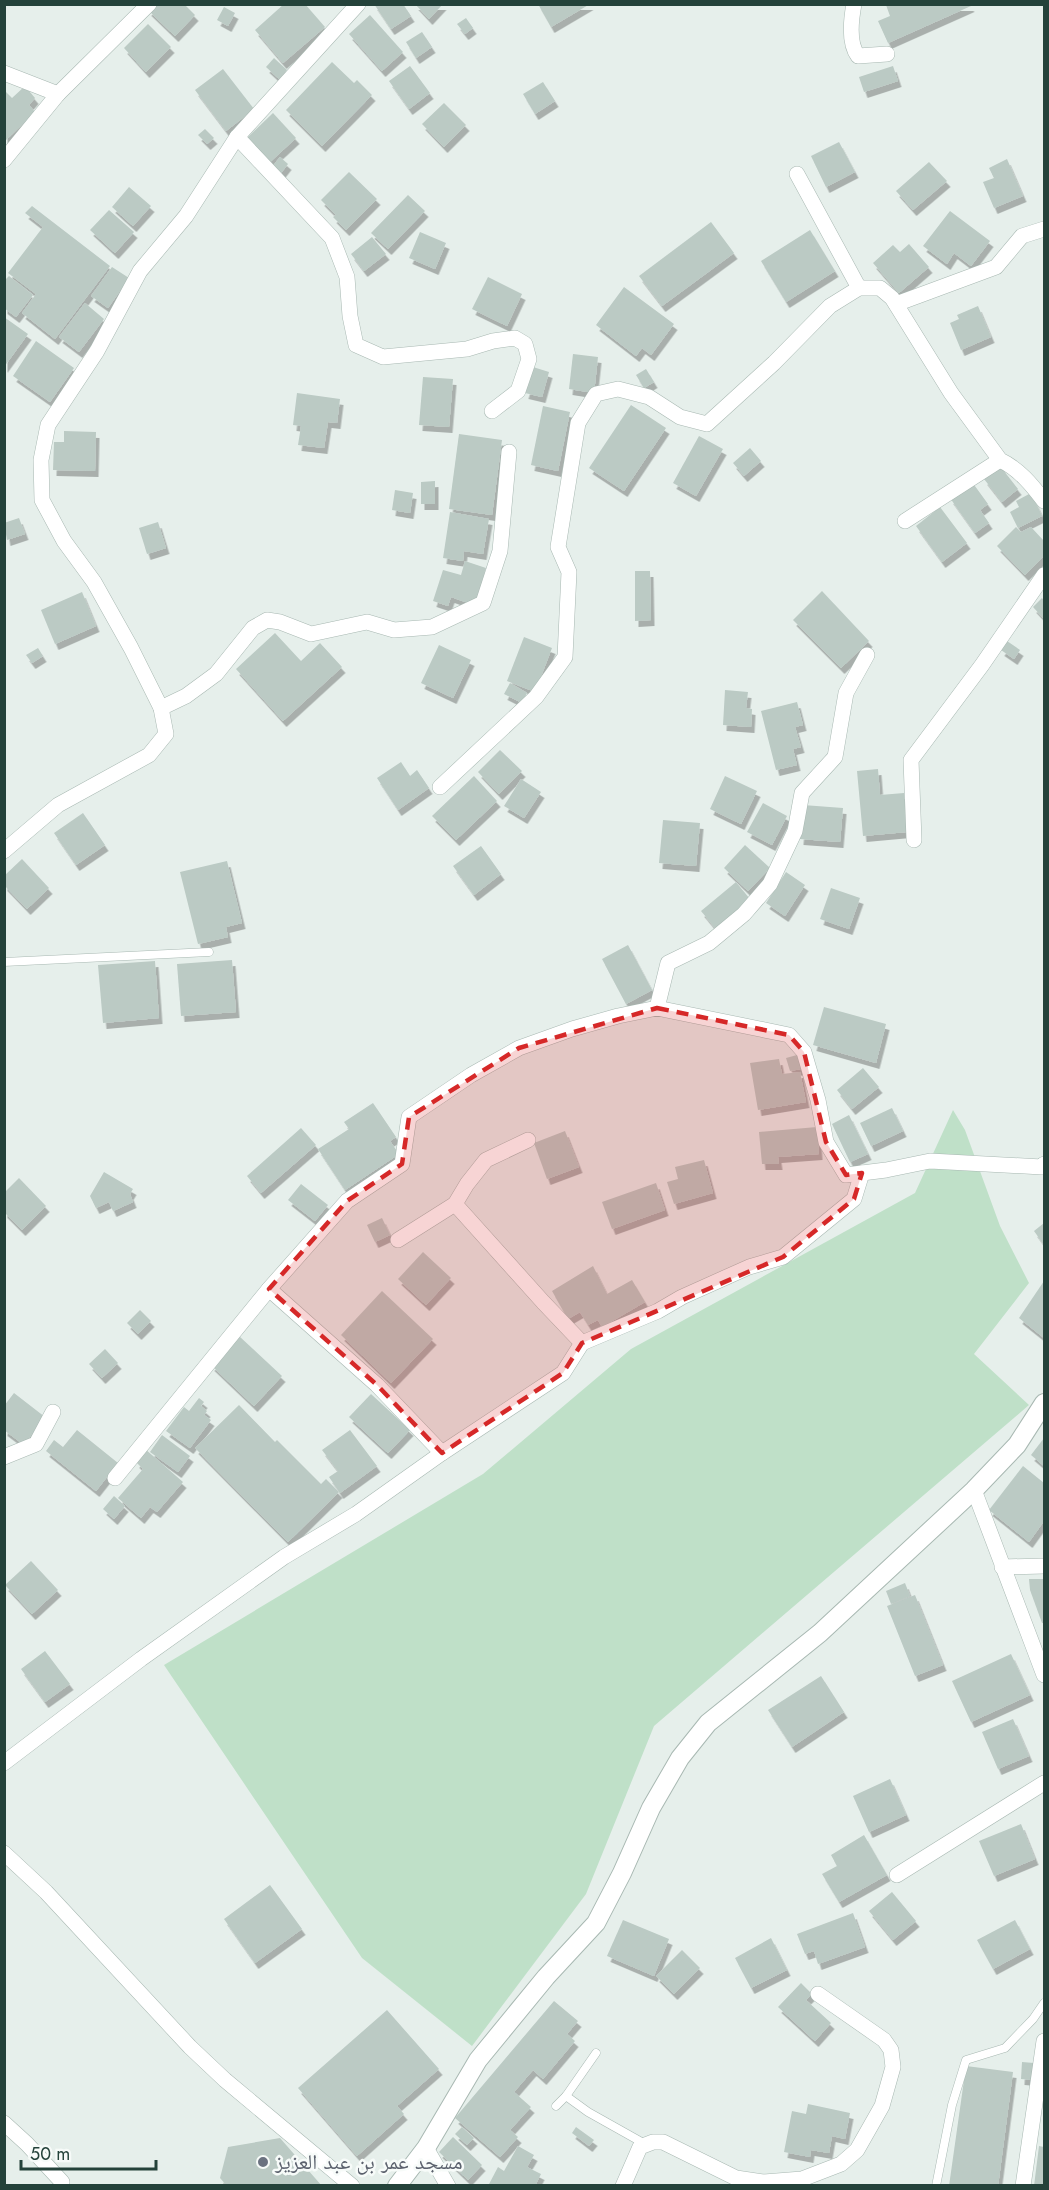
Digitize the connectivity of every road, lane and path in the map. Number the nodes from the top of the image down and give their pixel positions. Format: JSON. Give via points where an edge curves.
{"nodes":[{"id":1,"x":149,"y":4,"type":"edge"},
{"id":2,"x":358,"y":4,"type":"edge"},
{"id":3,"x":854,"y":4,"type":"edge"},
{"id":4,"x":887,"y":54,"type":"dead end"},
{"id":5,"x":4,"y":73,"type":"edge"},
{"id":6,"x":58,"y":94,"type":"junction"},
{"id":7,"x":237,"y":137,"type":"junction"},
{"id":8,"x":4,"y":160,"type":"edge"},
{"id":9,"x":797,"y":174,"type":"dead end"},
{"id":10,"x":1044,"y":229,"type":"edge"},
{"id":11,"x":859,"y":288,"type":"junction"},
{"id":12,"x":896,"y":304,"type":"junction"},
{"id":13,"x":492,"y":411,"type":"dead end"},
{"id":14,"x":509,"y":452,"type":"dead end"},
{"id":15,"x":1000,"y":460,"type":"junction"},
{"id":16,"x":1044,"y":501,"type":"edge"},
{"id":17,"x":906,"y":521,"type":"dead end"},
{"id":18,"x":1044,"y":575,"type":"edge"},
{"id":19,"x":867,"y":655,"type":"dead end"},
{"id":20,"x":161,"y":708,"type":"junction"},
{"id":21,"x":440,"y":787,"type":"dead end"},
{"id":22,"x":914,"y":840,"type":"dead end"},
{"id":23,"x":4,"y":851,"type":"edge"},
{"id":24,"x":209,"y":952,"type":"dead end"},
{"id":25,"x":4,"y":962,"type":"edge"},
{"id":26,"x":657,"y":1008,"type":"junction"},
{"id":27,"x":528,"y":1140,"type":"dead end"},
{"id":28,"x":1044,"y":1164,"type":"edge"},
{"id":29,"x":862,"y":1173,"type":"junction"},
{"id":30,"x":455,"y":1204,"type":"junction"},
{"id":31,"x":398,"y":1240,"type":"dead end"},
{"id":32,"x":269,"y":1289,"type":"junction"},
{"id":33,"x":582,"y":1343,"type":"junction"},
{"id":34,"x":1044,"y":1403,"type":"edge"},
{"id":35,"x":53,"y":1412,"type":"dead end"},
{"id":36,"x":442,"y":1453,"type":"junction"},
{"id":37,"x":4,"y":1457,"type":"edge"},
{"id":38,"x":115,"y":1478,"type":"dead end"},
{"id":39,"x":974,"y":1490,"type":"junction"},
{"id":40,"x":1044,"y":1566,"type":"edge"},
{"id":41,"x":1002,"y":1567,"type":"junction"},
{"id":42,"x":1044,"y":1675,"type":"edge"},
{"id":43,"x":4,"y":1763,"type":"edge"},
{"id":44,"x":1044,"y":1783,"type":"edge"},
{"id":45,"x":4,"y":1853,"type":"edge"},
{"id":46,"x":897,"y":1875,"type":"dead end"},
{"id":47,"x":818,"y":1994,"type":"dead end"},
{"id":48,"x":1044,"y":2003,"type":"edge"},
{"id":49,"x":1044,"y":2040,"type":"edge"},
{"id":50,"x":596,"y":2052,"type":"dead end"},
{"id":51,"x":566,"y":2096,"type":"junction"},
{"id":52,"x":556,"y":2106,"type":"dead end"},
{"id":53,"x":4,"y":2123,"type":"edge"},
{"id":54,"x":646,"y":2145,"type":"junction"},
{"id":55,"x":426,"y":2148,"type":"junction"},
{"id":56,"x":61,"y":2186,"type":"edge"},
{"id":57,"x":352,"y":2186,"type":"edge"},
{"id":58,"x":397,"y":2186,"type":"edge"},
{"id":59,"x":448,"y":2186,"type":"edge"},
{"id":60,"x":623,"y":2186,"type":"edge"},
{"id":61,"x":936,"y":2186,"type":"edge"},
{"id":62,"x":1023,"y":2186,"type":"edge"}],
"edges":[{"from":1,"to":6,"type":"street"},
{"from":2,"to":7,"type":"street"},
{"from":3,"to":4,"type":"street","via":[[853,49],[858,56]]},
{"from":5,"to":6,"type":"street"},
{"from":6,"to":8,"type":"street"},
{"from":7,"to":13,"type":"street","via":[[332,238],[347,277],[356,345],[383,357],[467,349],[515,338],[525,344],[529,359],[518,391]]},
{"from":7,"to":20,"type":"street","via":[[186,216],[140,271],[97,351],[48,425],[41,460],[42,500],[64,541],[94,582]]},
{"from":9,"to":11,"type":"street"},
{"from":10,"to":12,"type":"street","via":[[1022,236],[996,267]]},
{"from":11,"to":12,"type":"street","via":[[880,288]]},
{"from":11,"to":21,"type":"street","via":[[830,306],[707,424],[680,417],[649,397],[618,389],[596,394],[578,423],[558,547],[569,572],[566,657],[536,697]]},
{"from":12,"to":15,"type":"street","via":[[951,393]]},
{"from":14,"to":20,"type":"street","via":[[500,551],[483,603],[432,627],[394,630],[367,622],[311,634],[267,620],[253,628],[216,674]]},
{"from":15,"to":16,"type":"street","via":[[1012,466]]},
{"from":15,"to":17,"type":"street"},
{"from":18,"to":22,"type":"street","via":[[910,760]]},
{"from":19,"to":26,"type":"street","via":[[846,693],[835,757],[802,793],[795,831],[770,884],[744,914],[709,943],[668,963]]},
{"from":20,"to":23,"type":"street","via":[[166,734],[149,755],[58,805]]},
{"from":24,"to":25,"type":"lane"},
{"from":26,"to":29,"type":"street","via":[[789,1035],[804,1052],[826,1142],[846,1175]]},
{"from":26,"to":32,"type":"street","via":[[572,1029],[519,1048],[409,1117],[402,1164],[347,1201]]},
{"from":27,"to":30,"type":"street","via":[[486,1160]]},
{"from":28,"to":29,"type":"street","via":[[1042,1167],[930,1161]]},
{"from":29,"to":33,"type":"street","via":[[854,1198],[783,1257],[749,1267]]},
{"from":30,"to":31,"type":"street"},
{"from":30,"to":33,"type":"street"},
{"from":32,"to":36,"type":"street","via":[[377,1385]]},
{"from":32,"to":38,"type":"street"},
{"from":33,"to":36,"type":"street","via":[[563,1373]]},
{"from":34,"to":39,"type":"street","via":[[1017,1445]]},
{"from":35,"to":37,"type":"street","via":[[36,1444]]},
{"from":36,"to":43,"type":"street","via":[[356,1514],[284,1557]]},
{"from":39,"to":41,"type":"street"},
{"from":39,"to":55,"type":"street","via":[[820,1633],[708,1723],[680,1758],[651,1808],[596,1923],[478,2060]]},
{"from":40,"to":41,"type":"street"},
{"from":41,"to":42,"type":"street"},
{"from":44,"to":46,"type":"street"},
{"from":45,"to":57,"type":"street","via":[[46,1892],[190,2047]]},
{"from":47,"to":54,"type":"street","via":[[884,2040],[891,2050],[893,2067],[882,2106],[857,2150],[841,2164],[802,2179],[764,2182],[736,2178],[663,2142]]},
{"from":48,"to":61,"type":"lane","via":[[1005,2048],[966,2060],[952,2105]]},
{"from":49,"to":62,"type":"street"},
{"from":50,"to":51,"type":"lane"},
{"from":51,"to":52,"type":"lane"},
{"from":51,"to":54,"type":"lane"},
{"from":53,"to":56,"type":"street","via":[[62,2182]]},
{"from":54,"to":60,"type":"street","via":[[640,2148]]},
{"from":55,"to":58,"type":"street"},
{"from":55,"to":59,"type":"street"}]}
